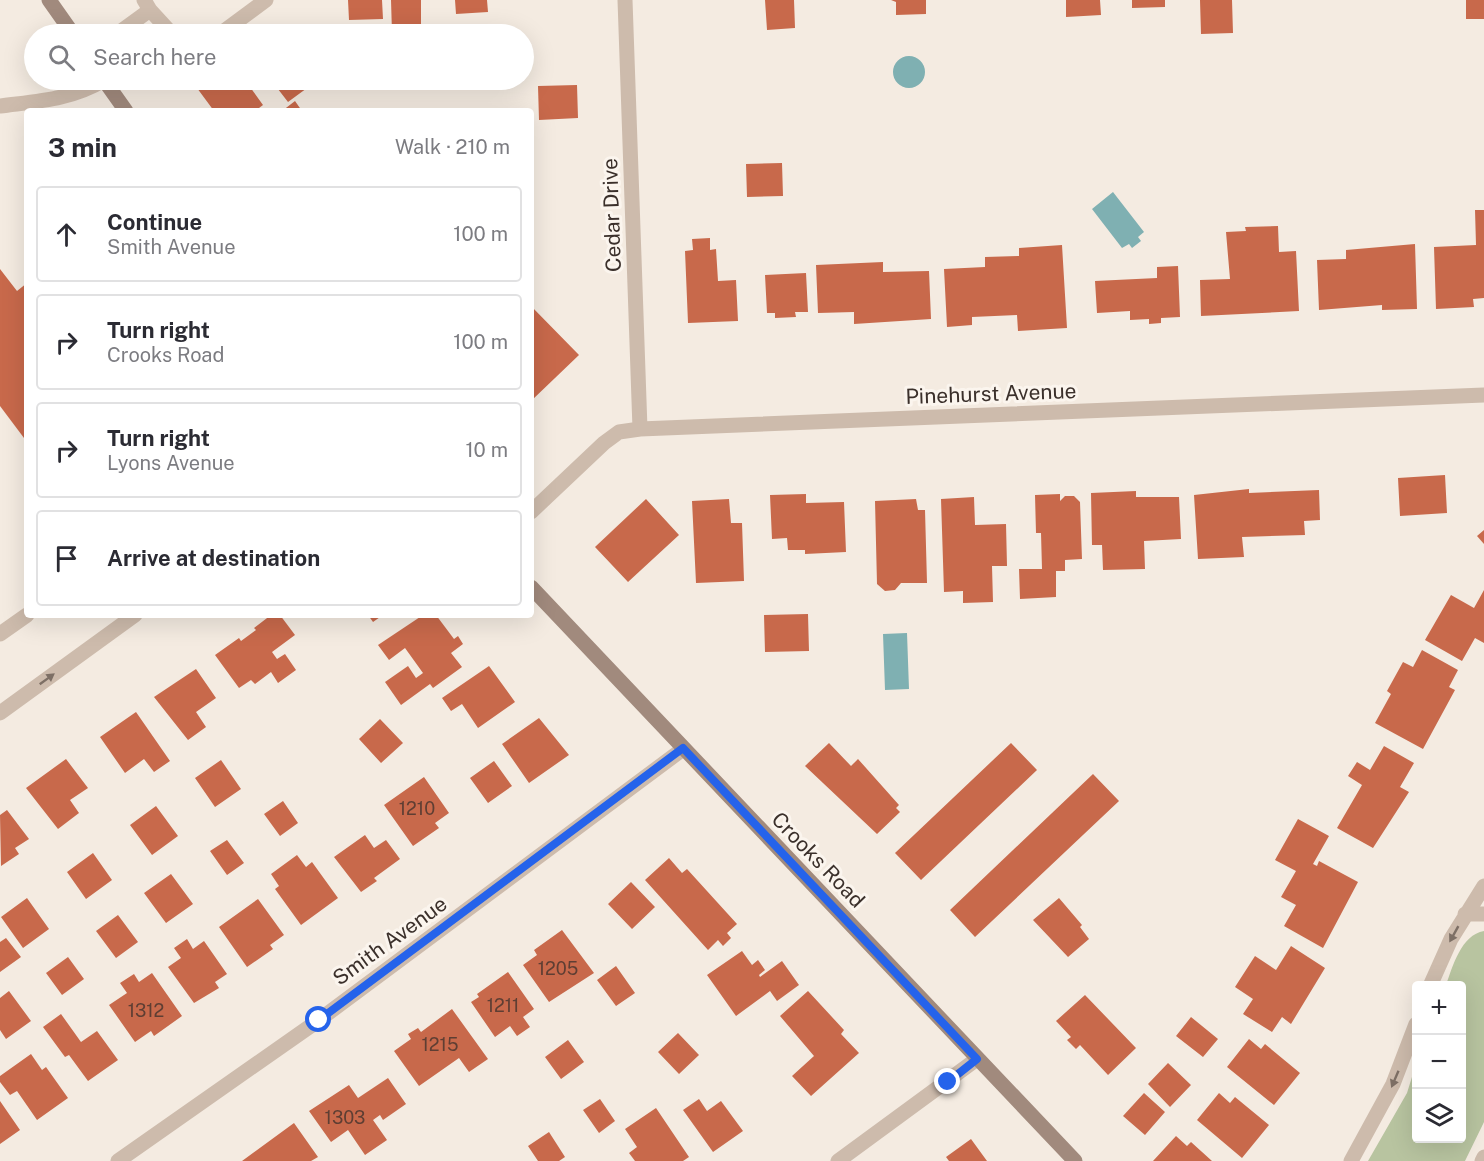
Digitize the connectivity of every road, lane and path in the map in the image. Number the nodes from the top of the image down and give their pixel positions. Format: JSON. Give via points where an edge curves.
{"nodes":[{"id":1,"x":49,"y":0,"type":"edge"},
{"id":2,"x":266,"y":0,"type":"edge"},
{"id":3,"x":625,"y":0,"type":"edge"},
{"id":4,"x":147,"y":5,"type":"edge"},
{"id":5,"x":66,"y":24,"type":"edge"},
{"id":6,"x":127,"y":24,"type":"edge"},
{"id":7,"x":163,"y":24,"type":"edge"},
{"id":8,"x":234,"y":24,"type":"edge"},
{"id":9,"x":86,"y":90,"type":"edge"},
{"id":10,"x":111,"y":90,"type":"edge"},
{"id":11,"x":0,"y":106,"type":"edge"},
{"id":12,"x":124,"y":108,"type":"edge"},
{"id":13,"x":1484,"y":395,"type":"edge"},
{"id":14,"x":640,"y":429,"type":"junction"},
{"id":15,"x":534,"y":509,"type":"edge"},
{"id":16,"x":534,"y":590,"type":"edge"},
{"id":17,"x":24,"y":617,"type":"edge"},
{"id":18,"x":131,"y":618,"type":"edge"},
{"id":19,"x":0,"y":634,"type":"edge"},
{"id":20,"x":0,"y":713,"type":"edge"},
{"id":21,"x":683,"y":748,"type":"junction"},
{"id":22,"x":1484,"y":886,"type":"edge"},
{"id":23,"x":1465,"y":914,"type":"junction"},
{"id":24,"x":1484,"y":914,"type":"edge"},
{"id":25,"x":1433,"y":981,"type":"edge"},
{"id":26,"x":1412,"y":1034,"type":"edge"},
{"id":27,"x":977,"y":1059,"type":"junction"},
{"id":28,"x":118,"y":1161,"type":"edge"},
{"id":29,"x":838,"y":1161,"type":"edge"},
{"id":30,"x":1075,"y":1161,"type":"edge"},
{"id":31,"x":1351,"y":1161,"type":"edge"}],
"edges":[{"from":1,"to":5,"type":"main road"},
{"from":2,"to":8,"type":"street"},
{"from":3,"to":14,"type":"street","name":"Cedar Drive"},
{"from":4,"to":6,"type":"street"},
{"from":4,"to":7,"type":"street"},
{"from":9,"to":11,"type":"street","via":[[63,98]]},
{"from":10,"to":12,"type":"main road"},
{"from":13,"to":14,"type":"street","name":"Pinehurst Avenue"},
{"from":14,"to":15,"type":"street","name":"Pinehurst Avenue","via":[[619,432],[604,442]]},
{"from":16,"to":21,"type":"main road","name":"Crooks Road"},
{"from":17,"to":19,"type":"street"},
{"from":20,"to":18,"type":"street","one_way":true},
{"from":21,"to":27,"type":"main road","name":"Crooks Road"},
{"from":21,"to":28,"type":"street","name":"Smith Avenue","via":[[319,1020]]},
{"from":22,"to":23,"type":"street"},
{"from":23,"to":24,"type":"street"},
{"from":23,"to":25,"type":"street","one_way":true},
{"from":26,"to":31,"type":"street","one_way":true,"via":[[1393,1084]]},
{"from":27,"to":29,"type":"street"},
{"from":27,"to":30,"type":"main road","name":"Crooks Road"}]}
